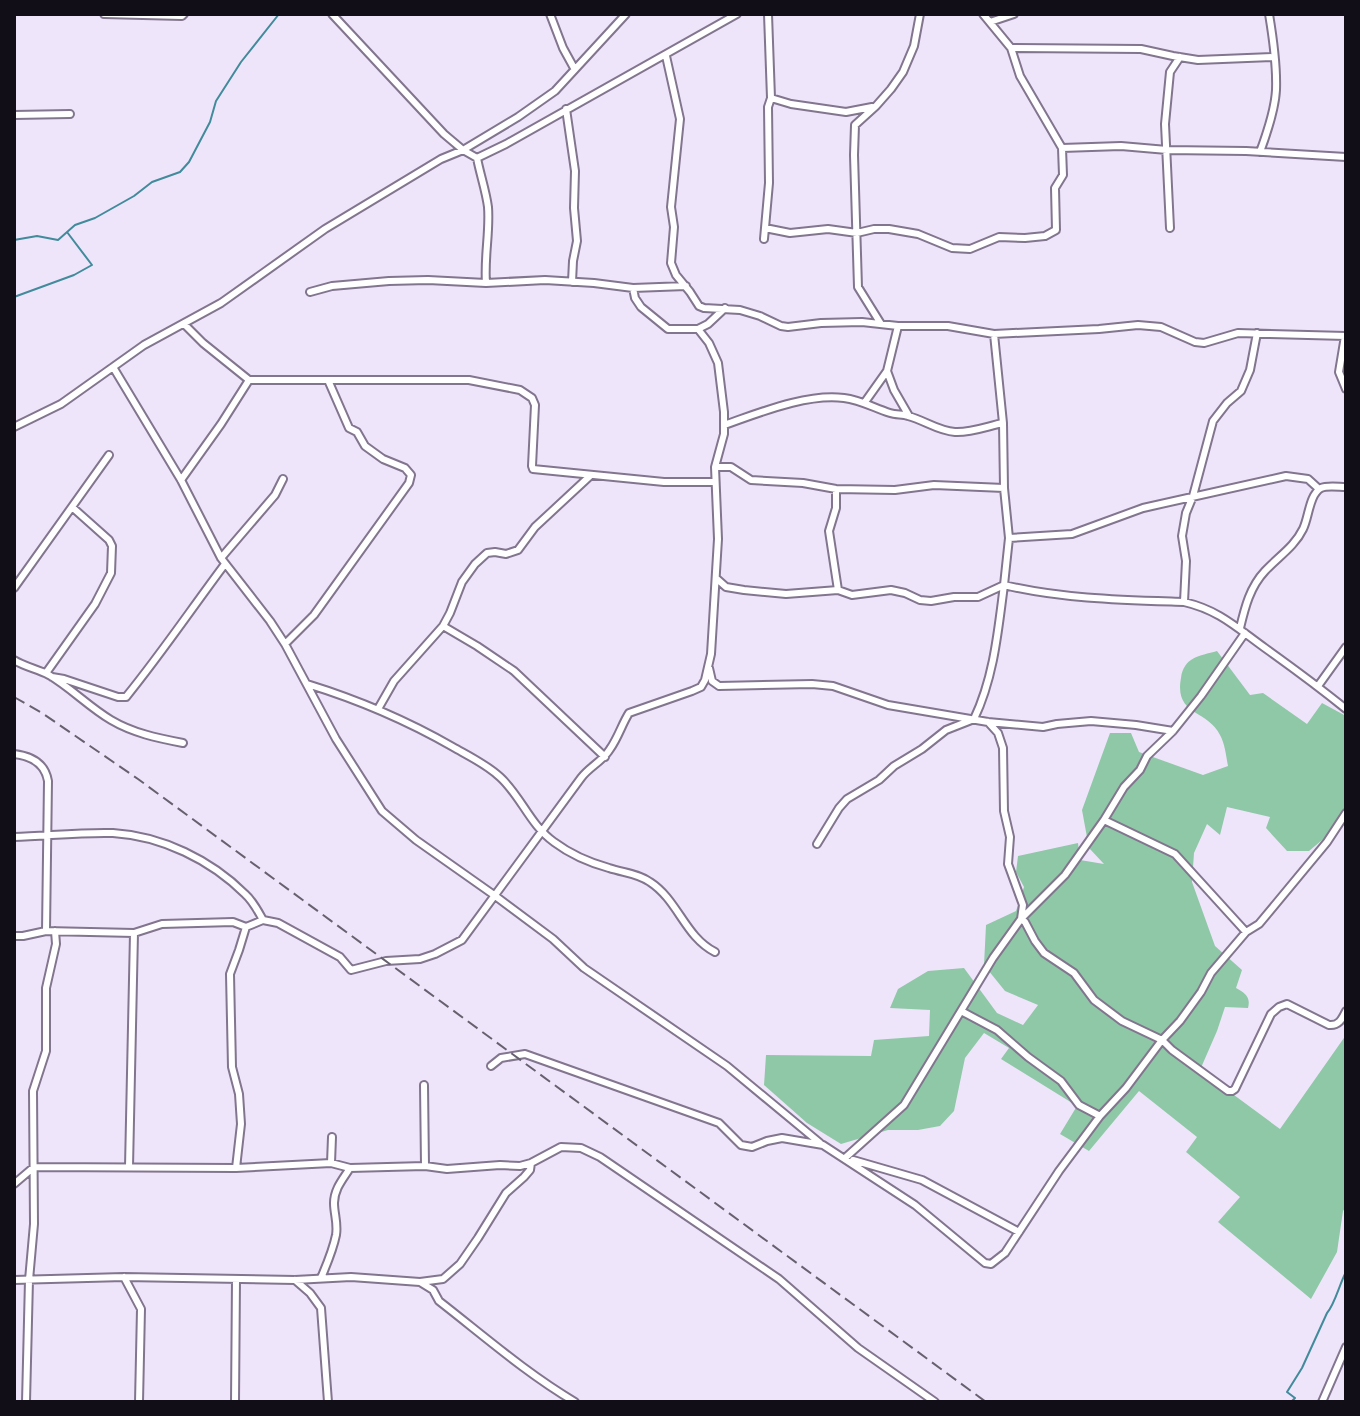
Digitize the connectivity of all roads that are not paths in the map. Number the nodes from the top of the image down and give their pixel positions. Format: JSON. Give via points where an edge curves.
{"nodes":[{"id":1,"x":104,"y":14,"type":"edge"},
{"id":2,"x":184,"y":14,"type":"edge"},
{"id":3,"x":332,"y":14,"type":"edge"},
{"id":4,"x":550,"y":14,"type":"edge"},
{"id":5,"x":626,"y":14,"type":"edge"},
{"id":6,"x":737,"y":14,"type":"edge"},
{"id":7,"x":768,"y":14,"type":"edge"},
{"id":8,"x":920,"y":14,"type":"edge"},
{"id":9,"x":983,"y":14,"type":"edge"},
{"id":10,"x":1014,"y":14,"type":"edge"},
{"id":11,"x":1269,"y":14,"type":"edge"},
{"id":12,"x":990,"y":22,"type":"junction"},
{"id":13,"x":1011,"y":48,"type":"junction"},
{"id":14,"x":666,"y":56,"type":"junction"},
{"id":15,"x":1180,"y":57,"type":"junction"},
{"id":16,"x":1274,"y":57,"type":"junction"},
{"id":17,"x":574,"y":68,"type":"junction"},
{"id":18,"x":771,"y":98,"type":"junction"},
{"id":19,"x":876,"y":106,"type":"junction"},
{"id":20,"x":566,"y":109,"type":"junction"},
{"id":21,"x":70,"y":114,"type":"dead end"},
{"id":22,"x":14,"y":115,"type":"edge"},
{"id":23,"x":1062,"y":148,"type":"junction"},
{"id":24,"x":463,"y":150,"type":"junction"},
{"id":25,"x":1167,"y":150,"type":"junction"},
{"id":26,"x":1260,"y":152,"type":"junction"},
{"id":27,"x":1346,"y":157,"type":"edge"},
{"id":28,"x":477,"y":158,"type":"junction"},
{"id":29,"x":765,"y":228,"type":"junction"},
{"id":30,"x":1170,"y":228,"type":"dead end"},
{"id":31,"x":857,"y":233,"type":"junction"},
{"id":32,"x":764,"y":239,"type":"dead end"},
{"id":33,"x":572,"y":282,"type":"junction"},
{"id":34,"x":486,"y":283,"type":"junction"},
{"id":35,"x":686,"y":286,"type":"junction"},
{"id":36,"x":633,"y":288,"type":"junction"},
{"id":37,"x":310,"y":292,"type":"dead end"},
{"id":38,"x":725,"y":308,"type":"junction"},
{"id":39,"x":184,"y":324,"type":"junction"},
{"id":40,"x":881,"y":324,"type":"junction"},
{"id":41,"x":898,"y":326,"type":"junction"},
{"id":42,"x":698,"y":329,"type":"junction"},
{"id":43,"x":1257,"y":333,"type":"junction"},
{"id":44,"x":994,"y":334,"type":"junction"},
{"id":45,"x":1346,"y":336,"type":"edge"},
{"id":46,"x":113,"y":367,"type":"junction"},
{"id":47,"x":887,"y":371,"type":"junction"},
{"id":48,"x":249,"y":380,"type":"junction"},
{"id":49,"x":328,"y":380,"type":"junction"},
{"id":50,"x":1346,"y":389,"type":"edge"},
{"id":51,"x":865,"y":402,"type":"junction"},
{"id":52,"x":909,"y":416,"type":"junction"},
{"id":53,"x":1003,"y":423,"type":"junction"},
{"id":54,"x":724,"y":425,"type":"junction"},
{"id":55,"x":14,"y":427,"type":"edge"},
{"id":56,"x":109,"y":455,"type":"dead end"},
{"id":57,"x":715,"y":467,"type":"junction"},
{"id":58,"x":591,"y":475,"type":"junction"},
{"id":59,"x":283,"y":479,"type":"dead end"},
{"id":60,"x":181,"y":480,"type":"junction"},
{"id":61,"x":715,"y":482,"type":"junction"},
{"id":62,"x":1346,"y":487,"type":"edge"},
{"id":63,"x":1004,"y":488,"type":"junction"},
{"id":64,"x":836,"y":489,"type":"junction"},
{"id":65,"x":1319,"y":489,"type":"junction"},
{"id":66,"x":1193,"y":496,"type":"junction"},
{"id":67,"x":72,"y":507,"type":"junction"},
{"id":68,"x":1009,"y":538,"type":"junction"},
{"id":69,"x":223,"y":561,"type":"junction"},
{"id":70,"x":717,"y":579,"type":"junction"},
{"id":71,"x":1004,"y":585,"type":"junction"},
{"id":72,"x":14,"y":588,"type":"edge"},
{"id":73,"x":838,"y":590,"type":"junction"},
{"id":74,"x":1184,"y":602,"type":"junction"},
{"id":75,"x":443,"y":626,"type":"junction"},
{"id":76,"x":1242,"y":631,"type":"junction"},
{"id":77,"x":285,"y":644,"type":"junction"},
{"id":78,"x":1346,"y":647,"type":"edge"},
{"id":79,"x":14,"y":660,"type":"edge"},
{"id":80,"x":709,"y":668,"type":"junction"},
{"id":81,"x":49,"y":675,"type":"junction"},
{"id":82,"x":307,"y":684,"type":"junction"},
{"id":83,"x":719,"y":686,"type":"junction"},
{"id":84,"x":1318,"y":686,"type":"junction"},
{"id":85,"x":701,"y":687,"type":"junction"},
{"id":86,"x":378,"y":709,"type":"junction"},
{"id":87,"x":1346,"y":709,"type":"edge"},
{"id":88,"x":974,"y":719,"type":"junction"},
{"id":89,"x":988,"y":722,"type":"junction"},
{"id":90,"x":1173,"y":731,"type":"junction"},
{"id":91,"x":183,"y":743,"type":"dead end"},
{"id":92,"x":14,"y":754,"type":"edge"},
{"id":93,"x":605,"y":757,"type":"junction"},
{"id":94,"x":1346,"y":813,"type":"edge"},
{"id":95,"x":1104,"y":820,"type":"junction"},
{"id":96,"x":541,"y":832,"type":"junction"},
{"id":97,"x":47,"y":836,"type":"junction"},
{"id":98,"x":14,"y":837,"type":"edge"},
{"id":99,"x":817,"y":844,"type":"dead end"},
{"id":100,"x":494,"y":895,"type":"junction"},
{"id":101,"x":1021,"y":919,"type":"junction"},
{"id":102,"x":263,"y":920,"type":"junction"},
{"id":103,"x":246,"y":927,"type":"junction"},
{"id":104,"x":46,"y":931,"type":"junction"},
{"id":105,"x":55,"y":931,"type":"junction"},
{"id":106,"x":1246,"y":932,"type":"junction"},
{"id":107,"x":134,"y":933,"type":"junction"},
{"id":108,"x":14,"y":936,"type":"edge"},
{"id":109,"x":715,"y":952,"type":"dead end"},
{"id":110,"x":961,"y":1011,"type":"junction"},
{"id":111,"x":1346,"y":1011,"type":"edge"},
{"id":112,"x":1162,"y":1040,"type":"junction"},
{"id":113,"x":491,"y":1066,"type":"dead end"},
{"id":114,"x":424,"y":1085,"type":"dead end"},
{"id":115,"x":1100,"y":1116,"type":"junction"},
{"id":116,"x":332,"y":1137,"type":"dead end"},
{"id":117,"x":823,"y":1145,"type":"junction"},
{"id":118,"x":845,"y":1158,"type":"junction"},
{"id":119,"x":331,"y":1163,"type":"junction"},
{"id":120,"x":531,"y":1163,"type":"junction"},
{"id":121,"x":425,"y":1166,"type":"junction"},
{"id":122,"x":34,"y":1167,"type":"junction"},
{"id":123,"x":129,"y":1167,"type":"junction"},
{"id":124,"x":236,"y":1168,"type":"junction"},
{"id":125,"x":350,"y":1168,"type":"junction"},
{"id":126,"x":14,"y":1184,"type":"edge"},
{"id":127,"x":1019,"y":1232,"type":"junction"},
{"id":128,"x":124,"y":1277,"type":"junction"},
{"id":129,"x":321,"y":1278,"type":"junction"},
{"id":130,"x":14,"y":1280,"type":"edge"},
{"id":131,"x":29,"y":1280,"type":"junction"},
{"id":132,"x":236,"y":1280,"type":"junction"},
{"id":133,"x":295,"y":1280,"type":"junction"},
{"id":134,"x":420,"y":1282,"type":"junction"},
{"id":135,"x":1346,"y":1347,"type":"edge"},
{"id":136,"x":26,"y":1402,"type":"edge"},
{"id":137,"x":139,"y":1402,"type":"edge"},
{"id":138,"x":235,"y":1402,"type":"edge"},
{"id":139,"x":328,"y":1402,"type":"edge"},
{"id":140,"x":575,"y":1402,"type":"edge"},
{"id":141,"x":935,"y":1402,"type":"edge"},
{"id":142,"x":1322,"y":1402,"type":"edge"}],
"edges":[{"from":1,"to":2,"type":"street"},
{"from":3,"to":24,"type":"street"},
{"from":4,"to":17,"type":"street"},
{"from":5,"to":17,"type":"street"},
{"from":6,"to":14,"type":"street"},
{"from":7,"to":18,"type":"street"},
{"from":8,"to":19,"type":"street","via":[[903,72]]},
{"from":9,"to":12,"type":"street"},
{"from":10,"to":12,"type":"street"},
{"from":11,"to":16,"type":"street"},
{"from":12,"to":13,"type":"street"},
{"from":13,"to":15,"type":"street","via":[[1141,49]]},
{"from":13,"to":23,"type":"street","via":[[1020,76]]},
{"from":14,"to":20,"type":"street"},
{"from":14,"to":35,"type":"street","via":[[680,119],[671,263]]},
{"from":15,"to":16,"type":"street"},
{"from":15,"to":25,"type":"street","via":[[1168,86]]},
{"from":16,"to":26,"type":"street","via":[[1276,91]]},
{"from":17,"to":24,"type":"street","via":[[555,91]]},
{"from":18,"to":19,"type":"street","via":[[846,112]]},
{"from":18,"to":29,"type":"street"},
{"from":19,"to":31,"type":"street","via":[[855,125]]},
{"from":20,"to":28,"type":"street"},
{"from":20,"to":33,"type":"street","via":[[575,171]]},
{"from":21,"to":22,"type":"street"},
{"from":23,"to":25,"type":"street"},
{"from":23,"to":31,"type":"street","via":[[1063,175],[1055,188],[1056,230],[1045,236],[999,237],[970,249],[889,229]]},
{"from":24,"to":28,"type":"street"},
{"from":24,"to":39,"type":"street","via":[[325,229]]},
{"from":25,"to":26,"type":"street"},
{"from":25,"to":30,"type":"street"},
{"from":26,"to":27,"type":"street"},
{"from":28,"to":34,"type":"street","via":[[487,204]]},
{"from":29,"to":31,"type":"street"},
{"from":29,"to":32,"type":"street"},
{"from":31,"to":40,"type":"street","via":[[858,287]]},
{"from":33,"to":34,"type":"street"},
{"from":33,"to":36,"type":"street"},
{"from":34,"to":37,"type":"street","via":[[389,281]]},
{"from":35,"to":36,"type":"street"},
{"from":35,"to":38,"type":"street","via":[[699,306]]},
{"from":36,"to":42,"type":"street","via":[[641,307],[663,326]]},
{"from":38,"to":40,"type":"street","via":[[788,327]]},
{"from":38,"to":42,"type":"street"},
{"from":39,"to":46,"type":"street"},
{"from":39,"to":48,"type":"street"},
{"from":40,"to":41,"type":"street"},
{"from":41,"to":44,"type":"street","via":[[948,326]]},
{"from":41,"to":47,"type":"street"},
{"from":42,"to":54,"type":"street","via":[[718,363]]},
{"from":43,"to":44,"type":"street","via":[[1204,343],[1161,327],[1138,325]]},
{"from":43,"to":45,"type":"street"},
{"from":43,"to":66,"type":"street","via":[[1241,391],[1213,421]]},
{"from":44,"to":53,"type":"street"},
{"from":45,"to":50,"type":"street","via":[[1339,372]]},
{"from":46,"to":55,"type":"street","via":[[61,404]]},
{"from":46,"to":60,"type":"street"},
{"from":47,"to":51,"type":"street"},
{"from":47,"to":52,"type":"street"},
{"from":48,"to":49,"type":"street"},
{"from":48,"to":60,"type":"street"},
{"from":49,"to":58,"type":"street","via":[[469,380],[520,390],[535,405],[533,469]]},
{"from":49,"to":77,"type":"street","via":[[349,428],[365,446],[411,475],[314,615]]},
{"from":51,"to":52,"type":"street"},
{"from":51,"to":54,"type":"street","via":[[825,398]]},
{"from":52,"to":53,"type":"street","via":[[954,432]]},
{"from":53,"to":63,"type":"street"},
{"from":54,"to":57,"type":"street"},
{"from":56,"to":67,"type":"street"},
{"from":57,"to":61,"type":"street"},
{"from":57,"to":64,"type":"street","via":[[731,467],[751,480]]},
{"from":58,"to":61,"type":"street"},
{"from":58,"to":75,"type":"street","via":[[518,550],[487,553],[475,564]]},
{"from":59,"to":69,"type":"street"},
{"from":60,"to":69,"type":"street"},
{"from":61,"to":70,"type":"street"},
{"from":62,"to":65,"type":"street"},
{"from":63,"to":64,"type":"street"},
{"from":63,"to":68,"type":"street"},
{"from":64,"to":73,"type":"street","via":[[829,531]]},
{"from":65,"to":66,"type":"street","via":[[1308,479],[1286,476]]},
{"from":65,"to":76,"type":"street","via":[[1303,530],[1251,590]]},
{"from":66,"to":68,"type":"street","via":[[1072,534]]},
{"from":66,"to":74,"type":"street","via":[[1182,536]]},
{"from":67,"to":72,"type":"street"},
{"from":67,"to":81,"type":"street","via":[[109,540],[111,573]]},
{"from":68,"to":71,"type":"street"},
{"from":69,"to":77,"type":"street"},
{"from":69,"to":81,"type":"street","via":[[126,697]]},
{"from":70,"to":73,"type":"street","via":[[726,587],[786,594]]},
{"from":70,"to":80,"type":"street"},
{"from":71,"to":73,"type":"street","via":[[978,597],[931,601],[891,590],[852,595]]},
{"from":71,"to":74,"type":"street","via":[[1061,595]]},
{"from":71,"to":88,"type":"street","via":[[993,664]]},
{"from":74,"to":76,"type":"street","via":[[1217,613]]},
{"from":75,"to":86,"type":"street","via":[[394,681]]},
{"from":75,"to":93,"type":"street","via":[[514,671]]},
{"from":76,"to":84,"type":"street"},
{"from":76,"to":90,"type":"street"},
{"from":77,"to":82,"type":"street"},
{"from":78,"to":84,"type":"street"},
{"from":79,"to":81,"type":"street"},
{"from":80,"to":83,"type":"street"},
{"from":80,"to":85,"type":"street"},
{"from":81,"to":91,"type":"street","via":[[110,720],[153,738]]},
{"from":82,"to":86,"type":"street"},
{"from":82,"to":100,"type":"street","via":[[382,811]]},
{"from":83,"to":85,"type":"street"},
{"from":83,"to":88,"type":"street","via":[[833,686],[888,705]]},
{"from":84,"to":87,"type":"street"},
{"from":85,"to":93,"type":"street","via":[[629,713]]},
{"from":86,"to":96,"type":"street","via":[[500,777]]},
{"from":88,"to":89,"type":"street"},
{"from":88,"to":99,"type":"street","via":[[946,730],[847,799]]},
{"from":89,"to":90,"type":"street","via":[[1043,727],[1091,721]]},
{"from":89,"to":101,"type":"street","via":[[1003,748],[1008,864],[1023,905]]},
{"from":90,"to":95,"type":"street","via":[[1147,756]]},
{"from":92,"to":97,"type":"street","via":[[34,759],[47,771]]},
{"from":93,"to":96,"type":"street","via":[[587,770]]},
{"from":94,"to":106,"type":"street","via":[[1259,924]]},
{"from":95,"to":101,"type":"street","via":[[1065,875]]},
{"from":95,"to":106,"type":"street","via":[[1175,854]]},
{"from":96,"to":100,"type":"street"},
{"from":96,"to":109,"type":"street","via":[[582,858],[650,882],[669,898],[702,946]]},
{"from":97,"to":98,"type":"street"},
{"from":97,"to":102,"type":"street","via":[[113,833],[166,844],[208,864],[246,894]]},
{"from":97,"to":104,"type":"street"},
{"from":100,"to":102,"type":"street","via":[[470,931],[450,947],[420,959],[351,970],[340,957]]},
{"from":100,"to":117,"type":"street","via":[[584,968],[727,1066]]},
{"from":101,"to":110,"type":"street"},
{"from":101,"to":112,"type":"street","via":[[1044,953],[1074,973],[1094,1000]]},
{"from":102,"to":103,"type":"street"},
{"from":103,"to":107,"type":"street","via":[[233,922],[162,924]]},
{"from":103,"to":124,"type":"street","via":[[230,974],[232,1067],[241,1124]]},
{"from":104,"to":105,"type":"street"},
{"from":104,"to":108,"type":"street"},
{"from":105,"to":107,"type":"street"},
{"from":105,"to":122,"type":"street","via":[[46,988],[46,1051],[33,1091]]},
{"from":106,"to":112,"type":"street"},
{"from":107,"to":123,"type":"street"},
{"from":110,"to":115,"type":"street","via":[[997,1030],[1061,1081],[1079,1105]]},
{"from":110,"to":118,"type":"street","via":[[904,1105]]},
{"from":111,"to":112,"type":"street","via":[[1335,1026],[1287,1004],[1279,1007],[1232,1091]]},
{"from":112,"to":115,"type":"street"},
{"from":113,"to":117,"type":"street","via":[[501,1058],[525,1054],[719,1123],[741,1145],[782,1138]]},
{"from":114,"to":121,"type":"street"},
{"from":115,"to":127,"type":"street"},
{"from":116,"to":119,"type":"street"},
{"from":117,"to":118,"type":"street"},
{"from":118,"to":127,"type":"street","via":[[922,1180]]},
{"from":118,"to":127,"type":"street","via":[[915,1205],[985,1263],[997,1261]]},
{"from":119,"to":124,"type":"street"},
{"from":119,"to":125,"type":"street"},
{"from":120,"to":121,"type":"street"},
{"from":120,"to":134,"type":"street","via":[[460,1264],[443,1279]]},
{"from":120,"to":141,"type":"street","via":[[561,1147],[600,1157],[779,1279],[858,1348]]},
{"from":121,"to":125,"type":"street"},
{"from":122,"to":123,"type":"street"},
{"from":122,"to":126,"type":"street"},
{"from":122,"to":131,"type":"street"},
{"from":123,"to":124,"type":"street"},
{"from":125,"to":129,"type":"street","via":[[337,1186],[336,1232]]},
{"from":128,"to":131,"type":"street"},
{"from":128,"to":132,"type":"street"},
{"from":128,"to":137,"type":"street","via":[[141,1309]]},
{"from":129,"to":133,"type":"street"},
{"from":129,"to":134,"type":"street"},
{"from":130,"to":131,"type":"street"},
{"from":131,"to":136,"type":"street"},
{"from":132,"to":133,"type":"street"},
{"from":132,"to":138,"type":"street"},
{"from":133,"to":139,"type":"street","via":[[321,1308]]},
{"from":134,"to":140,"type":"street","via":[[543,1383]]},
{"from":135,"to":142,"type":"street"}]}
